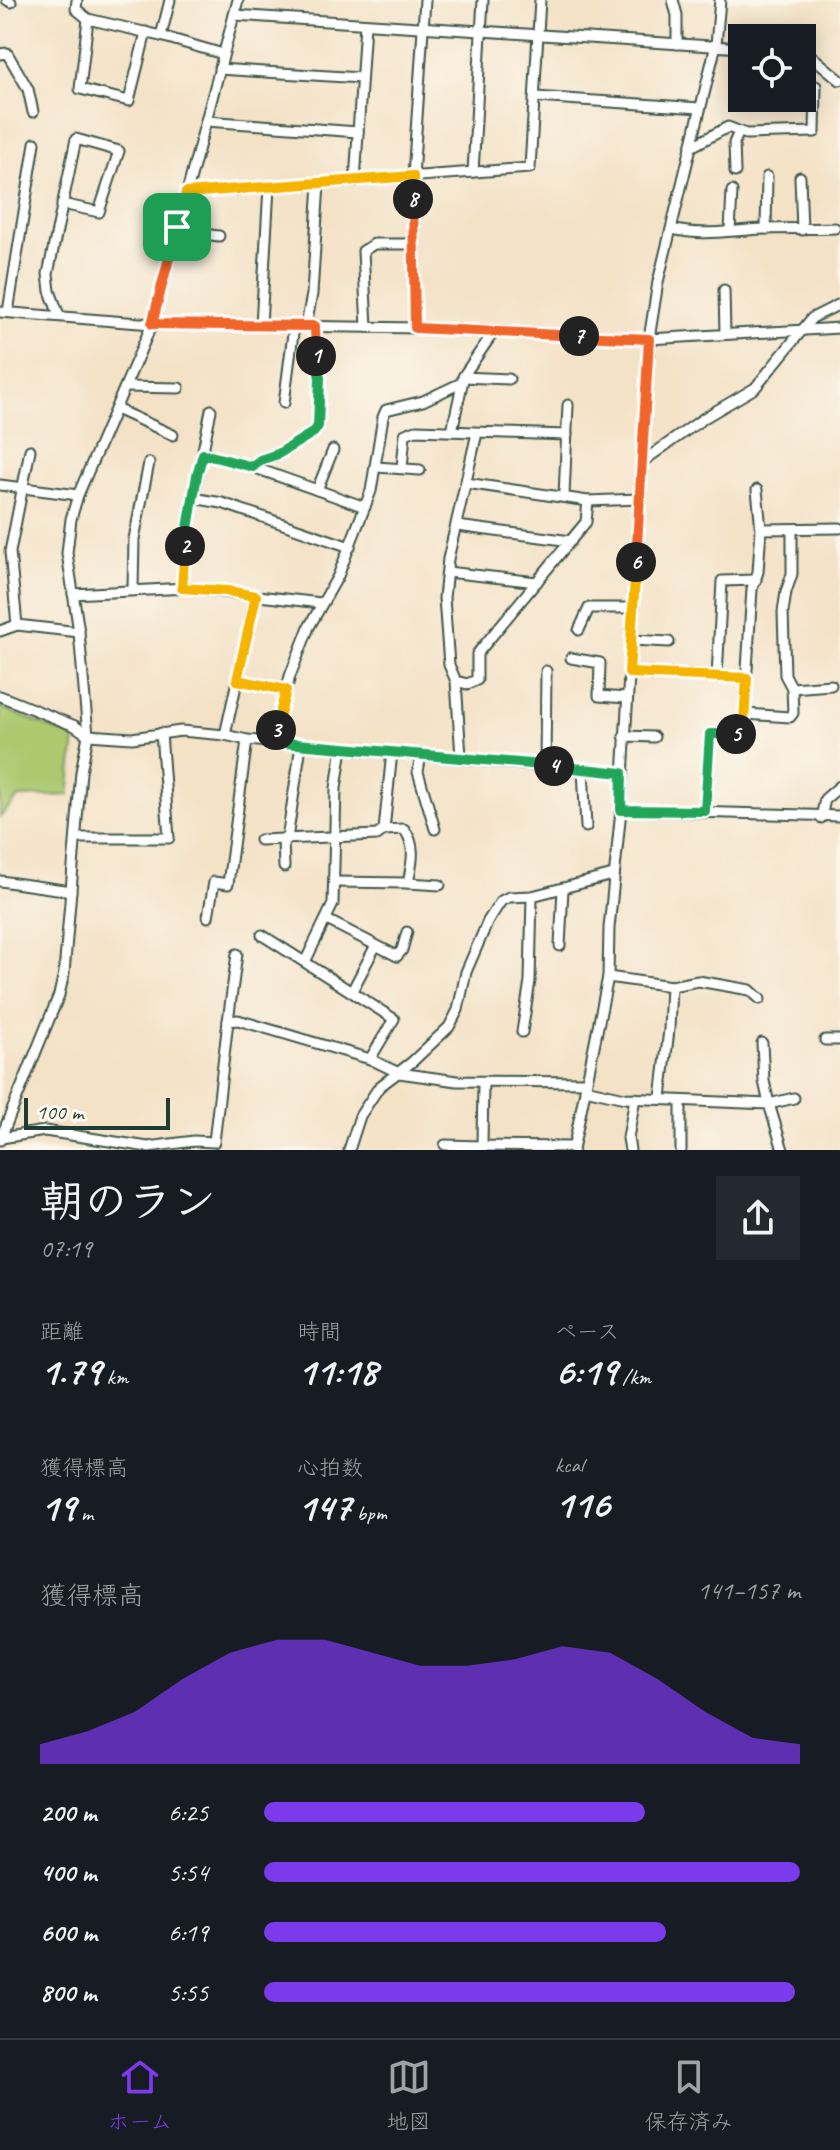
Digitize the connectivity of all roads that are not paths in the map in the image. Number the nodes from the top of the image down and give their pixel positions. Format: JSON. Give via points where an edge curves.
{"nodes":[{"id":1,"x":77,"y":0,"type":"edge"},
{"id":2,"x":170,"y":0,"type":"edge"},
{"id":3,"x":238,"y":0,"type":"edge"},
{"id":4,"x":425,"y":0,"type":"edge"},
{"id":5,"x":483,"y":0,"type":"edge"},
{"id":6,"x":540,"y":0,"type":"edge"},
{"id":7,"x":673,"y":0,"type":"edge"},
{"id":8,"x":720,"y":0,"type":"edge"},
{"id":9,"x":234,"y":15,"type":"junction"},
{"id":10,"x":88,"y":19,"type":"junction"},
{"id":11,"x":365,"y":24,"type":"junction"},
{"id":12,"x":422,"y":29,"type":"junction"},
{"id":13,"x":146,"y":32,"type":"junction"},
{"id":14,"x":481,"y":32,"type":"junction"},
{"id":15,"x":161,"y":36,"type":"junction"},
{"id":16,"x":539,"y":36,"type":"junction"},
{"id":17,"x":677,"y":44,"type":"junction"},
{"id":18,"x":716,"y":45,"type":"junction"},
{"id":19,"x":728,"y":46,"type":"edge"},
{"id":20,"x":0,"y":54,"type":"edge"},
{"id":21,"x":223,"y":54,"type":"junction"},
{"id":22,"x":816,"y":60,"type":"edge"},
{"id":23,"x":219,"y":69,"type":"junction"},
{"id":24,"x":361,"y":78,"type":"junction"},
{"id":25,"x":840,"y":80,"type":"edge"},
{"id":26,"x":536,"y":97,"type":"junction"},
{"id":27,"x":700,"y":108,"type":"junction"},
{"id":28,"x":33,"y":112,"type":"dead end"},
{"id":29,"x":815,"y":112,"type":"edge"},
{"id":30,"x":206,"y":121,"type":"junction"},
{"id":31,"x":358,"y":132,"type":"junction"},
{"id":32,"x":739,"y":132,"type":"junction"},
{"id":33,"x":35,"y":143,"type":"dead end"},
{"id":34,"x":691,"y":147,"type":"junction"},
{"id":35,"x":473,"y":172,"type":"junction"},
{"id":36,"x":735,"y":172,"type":"dead end"},
{"id":37,"x":413,"y":176,"type":"junction"},
{"id":38,"x":767,"y":177,"type":"dead end"},
{"id":39,"x":800,"y":177,"type":"dead end"},
{"id":40,"x":355,"y":181,"type":"junction"},
{"id":41,"x":319,"y":183,"type":"junction"},
{"id":42,"x":269,"y":187,"type":"junction"},
{"id":43,"x":732,"y":191,"type":"dead end"},
{"id":44,"x":186,"y":193,"type":"junction"},
{"id":45,"x":62,"y":204,"type":"junction"},
{"id":46,"x":177,"y":227,"type":"junction"},
{"id":47,"x":835,"y":228,"type":"dead end"},
{"id":48,"x":672,"y":229,"type":"junction"},
{"id":49,"x":766,"y":229,"type":"junction"},
{"id":50,"x":802,"y":230,"type":"junction"},
{"id":51,"x":730,"y":231,"type":"junction"},
{"id":52,"x":219,"y":236,"type":"dead end"},
{"id":53,"x":413,"y":244,"type":"junction"},
{"id":54,"x":724,"y":290,"type":"dead end"},
{"id":55,"x":840,"y":304,"type":"edge"},
{"id":56,"x":4,"y":312,"type":"edge"},
{"id":57,"x":59,"y":315,"type":"junction"},
{"id":58,"x":152,"y":324,"type":"junction"},
{"id":59,"x":261,"y":325,"type":"junction"},
{"id":60,"x":294,"y":326,"type":"junction"},
{"id":61,"x":311,"y":326,"type":"junction"},
{"id":62,"x":367,"y":327,"type":"junction"},
{"id":63,"x":415,"y":328,"type":"junction"},
{"id":64,"x":840,"y":328,"type":"edge"},
{"id":65,"x":806,"y":329,"type":"junction"},
{"id":66,"x":493,"y":333,"type":"junction"},
{"id":67,"x":725,"y":334,"type":"junction"},
{"id":68,"x":649,"y":339,"type":"junction"},
{"id":69,"x":509,"y":379,"type":"dead end"},
{"id":70,"x":462,"y":380,"type":"junction"},
{"id":71,"x":126,"y":387,"type":"junction"},
{"id":72,"x":179,"y":388,"type":"dead end"},
{"id":73,"x":284,"y":403,"type":"dead end"},
{"id":74,"x":568,"y":405,"type":"dead end"},
{"id":75,"x":116,"y":409,"type":"junction"},
{"id":76,"x":211,"y":410,"type":"dead end"},
{"id":77,"x":452,"y":431,"type":"junction"},
{"id":78,"x":477,"y":433,"type":"junction"},
{"id":79,"x":173,"y":435,"type":"dead end"},
{"id":80,"x":567,"y":435,"type":"junction"},
{"id":81,"x":30,"y":450,"type":"dead end"},
{"id":82,"x":333,"y":450,"type":"dead end"},
{"id":83,"x":203,"y":454,"type":"junction"},
{"id":84,"x":642,"y":462,"type":"junction"},
{"id":85,"x":149,"y":463,"type":"dead end"},
{"id":86,"x":253,"y":467,"type":"junction"},
{"id":87,"x":376,"y":467,"type":"junction"},
{"id":88,"x":402,"y":468,"type":"junction"},
{"id":89,"x":420,"y":470,"type":"dead end"},
{"id":90,"x":466,"y":483,"type":"junction"},
{"id":91,"x":0,"y":485,"type":"edge"},
{"id":92,"x":22,"y":488,"type":"junction"},
{"id":93,"x":317,"y":490,"type":"junction"},
{"id":94,"x":757,"y":490,"type":"dead end"},
{"id":95,"x":78,"y":495,"type":"junction"},
{"id":96,"x":564,"y":496,"type":"junction"},
{"id":97,"x":193,"y":498,"type":"junction"},
{"id":98,"x":639,"y":499,"type":"junction"},
{"id":99,"x":588,"y":501,"type":"junction"},
{"id":100,"x":365,"y":507,"type":"junction"},
{"id":101,"x":457,"y":526,"type":"junction"},
{"id":102,"x":840,"y":528,"type":"edge"},
{"id":103,"x":761,"y":529,"type":"junction"},
{"id":104,"x":792,"y":530,"type":"junction"},
{"id":105,"x":571,"y":541,"type":"junction"},
{"id":106,"x":350,"y":547,"type":"junction"},
{"id":107,"x":447,"y":572,"type":"junction"},
{"id":108,"x":756,"y":580,"type":"junction"},
{"id":109,"x":537,"y":582,"type":"junction"},
{"id":110,"x":182,"y":588,"type":"junction"},
{"id":111,"x":133,"y":590,"type":"junction"},
{"id":112,"x":73,"y":594,"type":"junction"},
{"id":113,"x":256,"y":596,"type":"junction"},
{"id":114,"x":321,"y":603,"type":"junction"},
{"id":115,"x":634,"y":608,"type":"junction"},
{"id":116,"x":17,"y":625,"type":"junction"},
{"id":117,"x":579,"y":630,"type":"dead end"},
{"id":118,"x":0,"y":631,"type":"edge"},
{"id":119,"x":79,"y":632,"type":"junction"},
{"id":120,"x":632,"y":640,"type":"junction"},
{"id":121,"x":669,"y":642,"type":"dead end"},
{"id":122,"x":571,"y":658,"type":"dead end"},
{"id":123,"x":546,"y":671,"type":"dead end"},
{"id":124,"x":629,"y":673,"type":"junction"},
{"id":125,"x":717,"y":677,"type":"junction"},
{"id":126,"x":747,"y":678,"type":"junction"},
{"id":127,"x":237,"y":680,"type":"junction"},
{"id":128,"x":456,"y":681,"type":"junction"},
{"id":129,"x":831,"y":685,"type":"dead end"},
{"id":130,"x":792,"y":688,"type":"junction"},
{"id":131,"x":286,"y":690,"type":"junction"},
{"id":132,"x":0,"y":696,"type":"edge"},
{"id":133,"x":626,"y":698,"type":"junction"},
{"id":134,"x":745,"y":714,"type":"junction"},
{"id":135,"x":161,"y":733,"type":"junction"},
{"id":136,"x":88,"y":735,"type":"junction"},
{"id":137,"x":225,"y":735,"type":"junction"},
{"id":138,"x":624,"y":736,"type":"junction"},
{"id":139,"x":654,"y":737,"type":"dead end"},
{"id":140,"x":247,"y":740,"type":"junction"},
{"id":141,"x":273,"y":742,"type":"junction"},
{"id":142,"x":301,"y":745,"type":"junction"},
{"id":143,"x":342,"y":748,"type":"junction"},
{"id":144,"x":392,"y":752,"type":"junction"},
{"id":145,"x":421,"y":754,"type":"junction"},
{"id":146,"x":461,"y":757,"type":"junction"},
{"id":147,"x":545,"y":765,"type":"junction"},
{"id":148,"x":583,"y":769,"type":"junction"},
{"id":149,"x":622,"y":773,"type":"junction"},
{"id":150,"x":840,"y":786,"type":"edge"},
{"id":151,"x":621,"y":810,"type":"junction"},
{"id":152,"x":705,"y":811,"type":"junction"},
{"id":153,"x":840,"y":816,"type":"edge"},
{"id":154,"x":821,"y":818,"type":"junction"},
{"id":155,"x":586,"y":827,"type":"dead end"},
{"id":156,"x":435,"y":829,"type":"dead end"},
{"id":157,"x":384,"y":830,"type":"junction"},
{"id":158,"x":336,"y":837,"type":"junction"},
{"id":159,"x":76,"y":838,"type":"junction"},
{"id":160,"x":285,"y":839,"type":"junction"},
{"id":161,"x":260,"y":840,"type":"dead end"},
{"id":162,"x":284,"y":867,"type":"dead end"},
{"id":163,"x":613,"y":875,"type":"junction"},
{"id":164,"x":0,"y":881,"type":"edge"},
{"id":165,"x":335,"y":882,"type":"junction"},
{"id":166,"x":408,"y":883,"type":"junction"},
{"id":167,"x":440,"y":885,"type":"dead end"},
{"id":168,"x":563,"y":889,"type":"junction"},
{"id":169,"x":71,"y":891,"type":"junction"},
{"id":170,"x":532,"y":896,"type":"junction"},
{"id":171,"x":208,"y":917,"type":"dead end"},
{"id":172,"x":327,"y":920,"type":"junction"},
{"id":173,"x":407,"y":932,"type":"dead end"},
{"id":174,"x":262,"y":935,"type":"dead end"},
{"id":175,"x":560,"y":946,"type":"dead end"},
{"id":176,"x":375,"y":947,"type":"junction"},
{"id":177,"x":237,"y":954,"type":"dead end"},
{"id":178,"x":306,"y":960,"type":"junction"},
{"id":179,"x":608,"y":977,"type":"junction"},
{"id":180,"x":671,"y":986,"type":"junction"},
{"id":181,"x":352,"y":991,"type":"junction"},
{"id":182,"x":760,"y":999,"type":"dead end"},
{"id":183,"x":228,"y":1021,"type":"junction"},
{"id":184,"x":522,"y":1032,"type":"dead end"},
{"id":185,"x":825,"y":1040,"type":"dead end"},
{"id":186,"x":840,"y":1040,"type":"edge"},
{"id":187,"x":762,"y":1043,"type":"dead end"},
{"id":188,"x":370,"y":1059,"type":"junction"},
{"id":189,"x":399,"y":1073,"type":"junction"},
{"id":190,"x":483,"y":1082,"type":"junction"},
{"id":191,"x":585,"y":1085,"type":"junction"},
{"id":192,"x":635,"y":1098,"type":"junction"},
{"id":193,"x":661,"y":1098,"type":"junction"},
{"id":194,"x":794,"y":1098,"type":"dead end"},
{"id":195,"x":681,"y":1101,"type":"junction"},
{"id":196,"x":769,"y":1104,"type":"junction"},
{"id":197,"x":1,"y":1139,"type":"edge"},
{"id":198,"x":445,"y":1145,"type":"dead end"},
{"id":199,"x":482,"y":1146,"type":"junction"},
{"id":200,"x":166,"y":1147,"type":"edge"},
{"id":201,"x":573,"y":1149,"type":"edge"},
{"id":202,"x":349,"y":1150,"type":"edge"},
{"id":203,"x":630,"y":1150,"type":"edge"},
{"id":204,"x":681,"y":1150,"type":"edge"},
{"id":205,"x":783,"y":1150,"type":"edge"}],
"edges":[{"from":1,"to":10,"type":"street","via":[[76,9]]},
{"from":2,"to":15,"type":"street"},
{"from":3,"to":9,"type":"street"},
{"from":4,"to":12,"type":"street"},
{"from":5,"to":14,"type":"street"},
{"from":6,"to":16,"type":"street"},
{"from":7,"to":17,"type":"street"},
{"from":8,"to":18,"type":"street"},
{"from":9,"to":11,"type":"street"},
{"from":9,"to":21,"type":"street"},
{"from":10,"to":13,"type":"street"},
{"from":10,"to":13,"type":"street","via":[[80,89],[129,101]]},
{"from":11,"to":12,"type":"street"},
{"from":11,"to":24,"type":"street"},
{"from":12,"to":14,"type":"street"},
{"from":12,"to":37,"type":"street"},
{"from":13,"to":15,"type":"street"},
{"from":14,"to":16,"type":"street"},
{"from":14,"to":35,"type":"street"},
{"from":15,"to":21,"type":"street"},
{"from":16,"to":17,"type":"street"},
{"from":16,"to":26,"type":"street"},
{"from":17,"to":18,"type":"street"},
{"from":18,"to":19,"type":"street"},
{"from":18,"to":27,"type":"street"},
{"from":20,"to":28,"type":"street","via":[[7,53],[28,89]]},
{"from":21,"to":23,"type":"street"},
{"from":22,"to":25,"type":"street"},
{"from":23,"to":24,"type":"street"},
{"from":23,"to":30,"type":"street"},
{"from":24,"to":31,"type":"street"},
{"from":26,"to":27,"type":"street"},
{"from":26,"to":35,"type":"street","via":[[530,168]]},
{"from":27,"to":34,"type":"street"},
{"from":29,"to":32,"type":"street","via":[[815,132]]},
{"from":30,"to":31,"type":"street"},
{"from":30,"to":44,"type":"street"},
{"from":31,"to":40,"type":"street"},
{"from":32,"to":34,"type":"street","via":[[728,127]]},
{"from":32,"to":36,"type":"street"},
{"from":33,"to":56,"type":"street"},
{"from":34,"to":48,"type":"street"},
{"from":35,"to":37,"type":"street"},
{"from":37,"to":40,"type":"street"},
{"from":37,"to":53,"type":"street"},
{"from":38,"to":49,"type":"street"},
{"from":39,"to":50,"type":"street"},
{"from":40,"to":41,"type":"street"},
{"from":41,"to":42,"type":"street"},
{"from":41,"to":61,"type":"street"},
{"from":42,"to":44,"type":"street"},
{"from":42,"to":59,"type":"street"},
{"from":43,"to":51,"type":"street"},
{"from":44,"to":46,"type":"street"},
{"from":45,"to":45,"type":"street","via":[[76,139],[119,151],[99,212]]},
{"from":45,"to":57,"type":"street","via":[[48,274]]},
{"from":46,"to":52,"type":"street"},
{"from":46,"to":58,"type":"street"},
{"from":47,"to":50,"type":"street"},
{"from":48,"to":51,"type":"street"},
{"from":48,"to":68,"type":"street"},
{"from":49,"to":50,"type":"street"},
{"from":49,"to":51,"type":"street"},
{"from":53,"to":62,"type":"street","via":[[374,244],[363,251]]},
{"from":53,"to":63,"type":"street"},
{"from":54,"to":67,"type":"street"},
{"from":55,"to":65,"type":"street","via":[[812,318]]},
{"from":56,"to":57,"type":"street"},
{"from":57,"to":58,"type":"street"},
{"from":58,"to":59,"type":"street"},
{"from":58,"to":71,"type":"street"},
{"from":59,"to":60,"type":"street"},
{"from":60,"to":61,"type":"street"},
{"from":60,"to":73,"type":"street"},
{"from":61,"to":62,"type":"street"},
{"from":61,"to":86,"type":"street","via":[[320,378],[318,426]]},
{"from":62,"to":63,"type":"street"},
{"from":63,"to":66,"type":"street"},
{"from":64,"to":65,"type":"street"},
{"from":65,"to":67,"type":"street"},
{"from":65,"to":84,"type":"street","via":[[755,388]]},
{"from":66,"to":68,"type":"street"},
{"from":66,"to":70,"type":"street"},
{"from":67,"to":68,"type":"street"},
{"from":68,"to":84,"type":"street"},
{"from":69,"to":70,"type":"street"},
{"from":70,"to":77,"type":"street"},
{"from":70,"to":87,"type":"street","via":[[423,401],[386,410]]},
{"from":71,"to":72,"type":"street"},
{"from":71,"to":75,"type":"street"},
{"from":74,"to":80,"type":"street"},
{"from":75,"to":79,"type":"street"},
{"from":75,"to":95,"type":"street"},
{"from":76,"to":83,"type":"street"},
{"from":77,"to":78,"type":"street"},
{"from":77,"to":88,"type":"street","via":[[405,434]]},
{"from":78,"to":80,"type":"street"},
{"from":78,"to":90,"type":"street"},
{"from":80,"to":96,"type":"street"},
{"from":81,"to":92,"type":"street"},
{"from":82,"to":93,"type":"street"},
{"from":83,"to":86,"type":"street"},
{"from":83,"to":97,"type":"street"},
{"from":84,"to":98,"type":"street"},
{"from":85,"to":111,"type":"street","via":[[134,539]]},
{"from":86,"to":93,"type":"street"},
{"from":87,"to":88,"type":"street"},
{"from":87,"to":100,"type":"street"},
{"from":88,"to":89,"type":"street"},
{"from":90,"to":96,"type":"street"},
{"from":90,"to":101,"type":"street"},
{"from":91,"to":92,"type":"street"},
{"from":92,"to":95,"type":"street"},
{"from":92,"to":116,"type":"street","via":[[10,552]]},
{"from":93,"to":100,"type":"street"},
{"from":94,"to":103,"type":"street"},
{"from":95,"to":112,"type":"street","via":[[67,553]]},
{"from":96,"to":99,"type":"street"},
{"from":97,"to":106,"type":"street"},
{"from":97,"to":110,"type":"street"},
{"from":98,"to":99,"type":"street"},
{"from":98,"to":115,"type":"street"},
{"from":99,"to":105,"type":"street","via":[[586,522]]},
{"from":100,"to":106,"type":"street"},
{"from":101,"to":105,"type":"street"},
{"from":101,"to":107,"type":"street"},
{"from":102,"to":104,"type":"street"},
{"from":103,"to":104,"type":"street"},
{"from":103,"to":108,"type":"street"},
{"from":104,"to":130,"type":"street","via":[[792,574],[783,612],[785,675]]},
{"from":105,"to":109,"type":"street"},
{"from":106,"to":114,"type":"street"},
{"from":107,"to":109,"type":"street"},
{"from":107,"to":128,"type":"street","via":[[445,636]]},
{"from":108,"to":125,"type":"street","via":[[722,581]]},
{"from":108,"to":126,"type":"street"},
{"from":109,"to":128,"type":"street","via":[[477,654],[477,680]]},
{"from":110,"to":111,"type":"street"},
{"from":110,"to":113,"type":"street"},
{"from":111,"to":112,"type":"street"},
{"from":112,"to":119,"type":"street"},
{"from":113,"to":114,"type":"street"},
{"from":113,"to":127,"type":"street"},
{"from":114,"to":131,"type":"street"},
{"from":115,"to":117,"type":"street","via":[[589,608]]},
{"from":115,"to":120,"type":"street"},
{"from":116,"to":118,"type":"street"},
{"from":116,"to":119,"type":"street"},
{"from":119,"to":136,"type":"street"},
{"from":120,"to":121,"type":"street"},
{"from":120,"to":124,"type":"street"},
{"from":122,"to":133,"type":"street","via":[[600,663],[599,696]]},
{"from":123,"to":147,"type":"street"},
{"from":124,"to":125,"type":"street"},
{"from":124,"to":133,"type":"street"},
{"from":125,"to":126,"type":"street"},
{"from":126,"to":134,"type":"street"},
{"from":127,"to":131,"type":"street"},
{"from":127,"to":137,"type":"street"},
{"from":128,"to":146,"type":"street"},
{"from":129,"to":130,"type":"street"},
{"from":130,"to":134,"type":"street","via":[[790,717]]},
{"from":131,"to":141,"type":"street"},
{"from":132,"to":136,"type":"street"},
{"from":133,"to":138,"type":"street"},
{"from":134,"to":152,"type":"street","via":[[743,734],[710,734]]},
{"from":135,"to":136,"type":"street","via":[[132,738]]},
{"from":135,"to":137,"type":"street"},
{"from":135,"to":159,"type":"street","via":[[169,838]]},
{"from":136,"to":159,"type":"street"},
{"from":137,"to":140,"type":"street"},
{"from":138,"to":139,"type":"street"},
{"from":138,"to":149,"type":"street"},
{"from":140,"to":141,"type":"street"},
{"from":140,"to":171,"type":"street","via":[[228,884],[214,882]]},
{"from":141,"to":142,"type":"street"},
{"from":142,"to":143,"type":"street"},
{"from":142,"to":160,"type":"street"},
{"from":143,"to":144,"type":"street"},
{"from":143,"to":158,"type":"street"},
{"from":144,"to":145,"type":"street"},
{"from":144,"to":157,"type":"street"},
{"from":145,"to":146,"type":"street"},
{"from":145,"to":156,"type":"street","via":[[418,772]]},
{"from":146,"to":147,"type":"street"},
{"from":147,"to":148,"type":"street"},
{"from":148,"to":149,"type":"street"},
{"from":148,"to":155,"type":"street"},
{"from":149,"to":151,"type":"street"},
{"from":150,"to":154,"type":"street","via":[[825,799]]},
{"from":151,"to":152,"type":"street"},
{"from":151,"to":163,"type":"street"},
{"from":152,"to":154,"type":"street"},
{"from":153,"to":154,"type":"street"},
{"from":157,"to":158,"type":"street"},
{"from":157,"to":166,"type":"street","via":[[404,829],[412,839]]},
{"from":158,"to":160,"type":"street"},
{"from":158,"to":165,"type":"street"},
{"from":159,"to":169,"type":"street"},
{"from":160,"to":161,"type":"street"},
{"from":160,"to":162,"type":"street"},
{"from":163,"to":168,"type":"street"},
{"from":163,"to":179,"type":"street"},
{"from":164,"to":169,"type":"street"},
{"from":165,"to":166,"type":"street"},
{"from":165,"to":172,"type":"street"},
{"from":166,"to":167,"type":"street"},
{"from":168,"to":170,"type":"street"},
{"from":168,"to":175,"type":"street"},
{"from":169,"to":197,"type":"street","via":[[59,995]]},
{"from":170,"to":184,"type":"street","via":[[530,981]]},
{"from":170,"to":189,"type":"street","via":[[501,901],[466,972],[449,1027]]},
{"from":172,"to":176,"type":"street"},
{"from":172,"to":178,"type":"street"},
{"from":173,"to":176,"type":"street","via":[[397,956]]},
{"from":174,"to":178,"type":"street"},
{"from":176,"to":181,"type":"street"},
{"from":177,"to":183,"type":"street"},
{"from":178,"to":181,"type":"street"},
{"from":179,"to":180,"type":"street"},
{"from":179,"to":191,"type":"street"},
{"from":180,"to":182,"type":"street","via":[[698,981],[750,990]]},
{"from":180,"to":193,"type":"street"},
{"from":181,"to":188,"type":"street","via":[[394,1019]]},
{"from":183,"to":188,"type":"street"},
{"from":183,"to":200,"type":"street","via":[[214,1142]]},
{"from":185,"to":186,"type":"street"},
{"from":187,"to":196,"type":"street"},
{"from":188,"to":189,"type":"street"},
{"from":189,"to":190,"type":"street"},
{"from":189,"to":202,"type":"street","via":[[379,1087],[366,1106]]},
{"from":190,"to":191,"type":"street"},
{"from":190,"to":199,"type":"street"},
{"from":191,"to":192,"type":"street"},
{"from":191,"to":201,"type":"street"},
{"from":192,"to":193,"type":"street"},
{"from":192,"to":203,"type":"street"},
{"from":193,"to":195,"type":"street"},
{"from":194,"to":196,"type":"street"},
{"from":195,"to":196,"type":"street"},
{"from":195,"to":204,"type":"street"},
{"from":196,"to":205,"type":"street"},
{"from":197,"to":200,"type":"street","via":[[45,1131]]},
{"from":198,"to":199,"type":"street"},
{"from":199,"to":201,"type":"street"}]}
